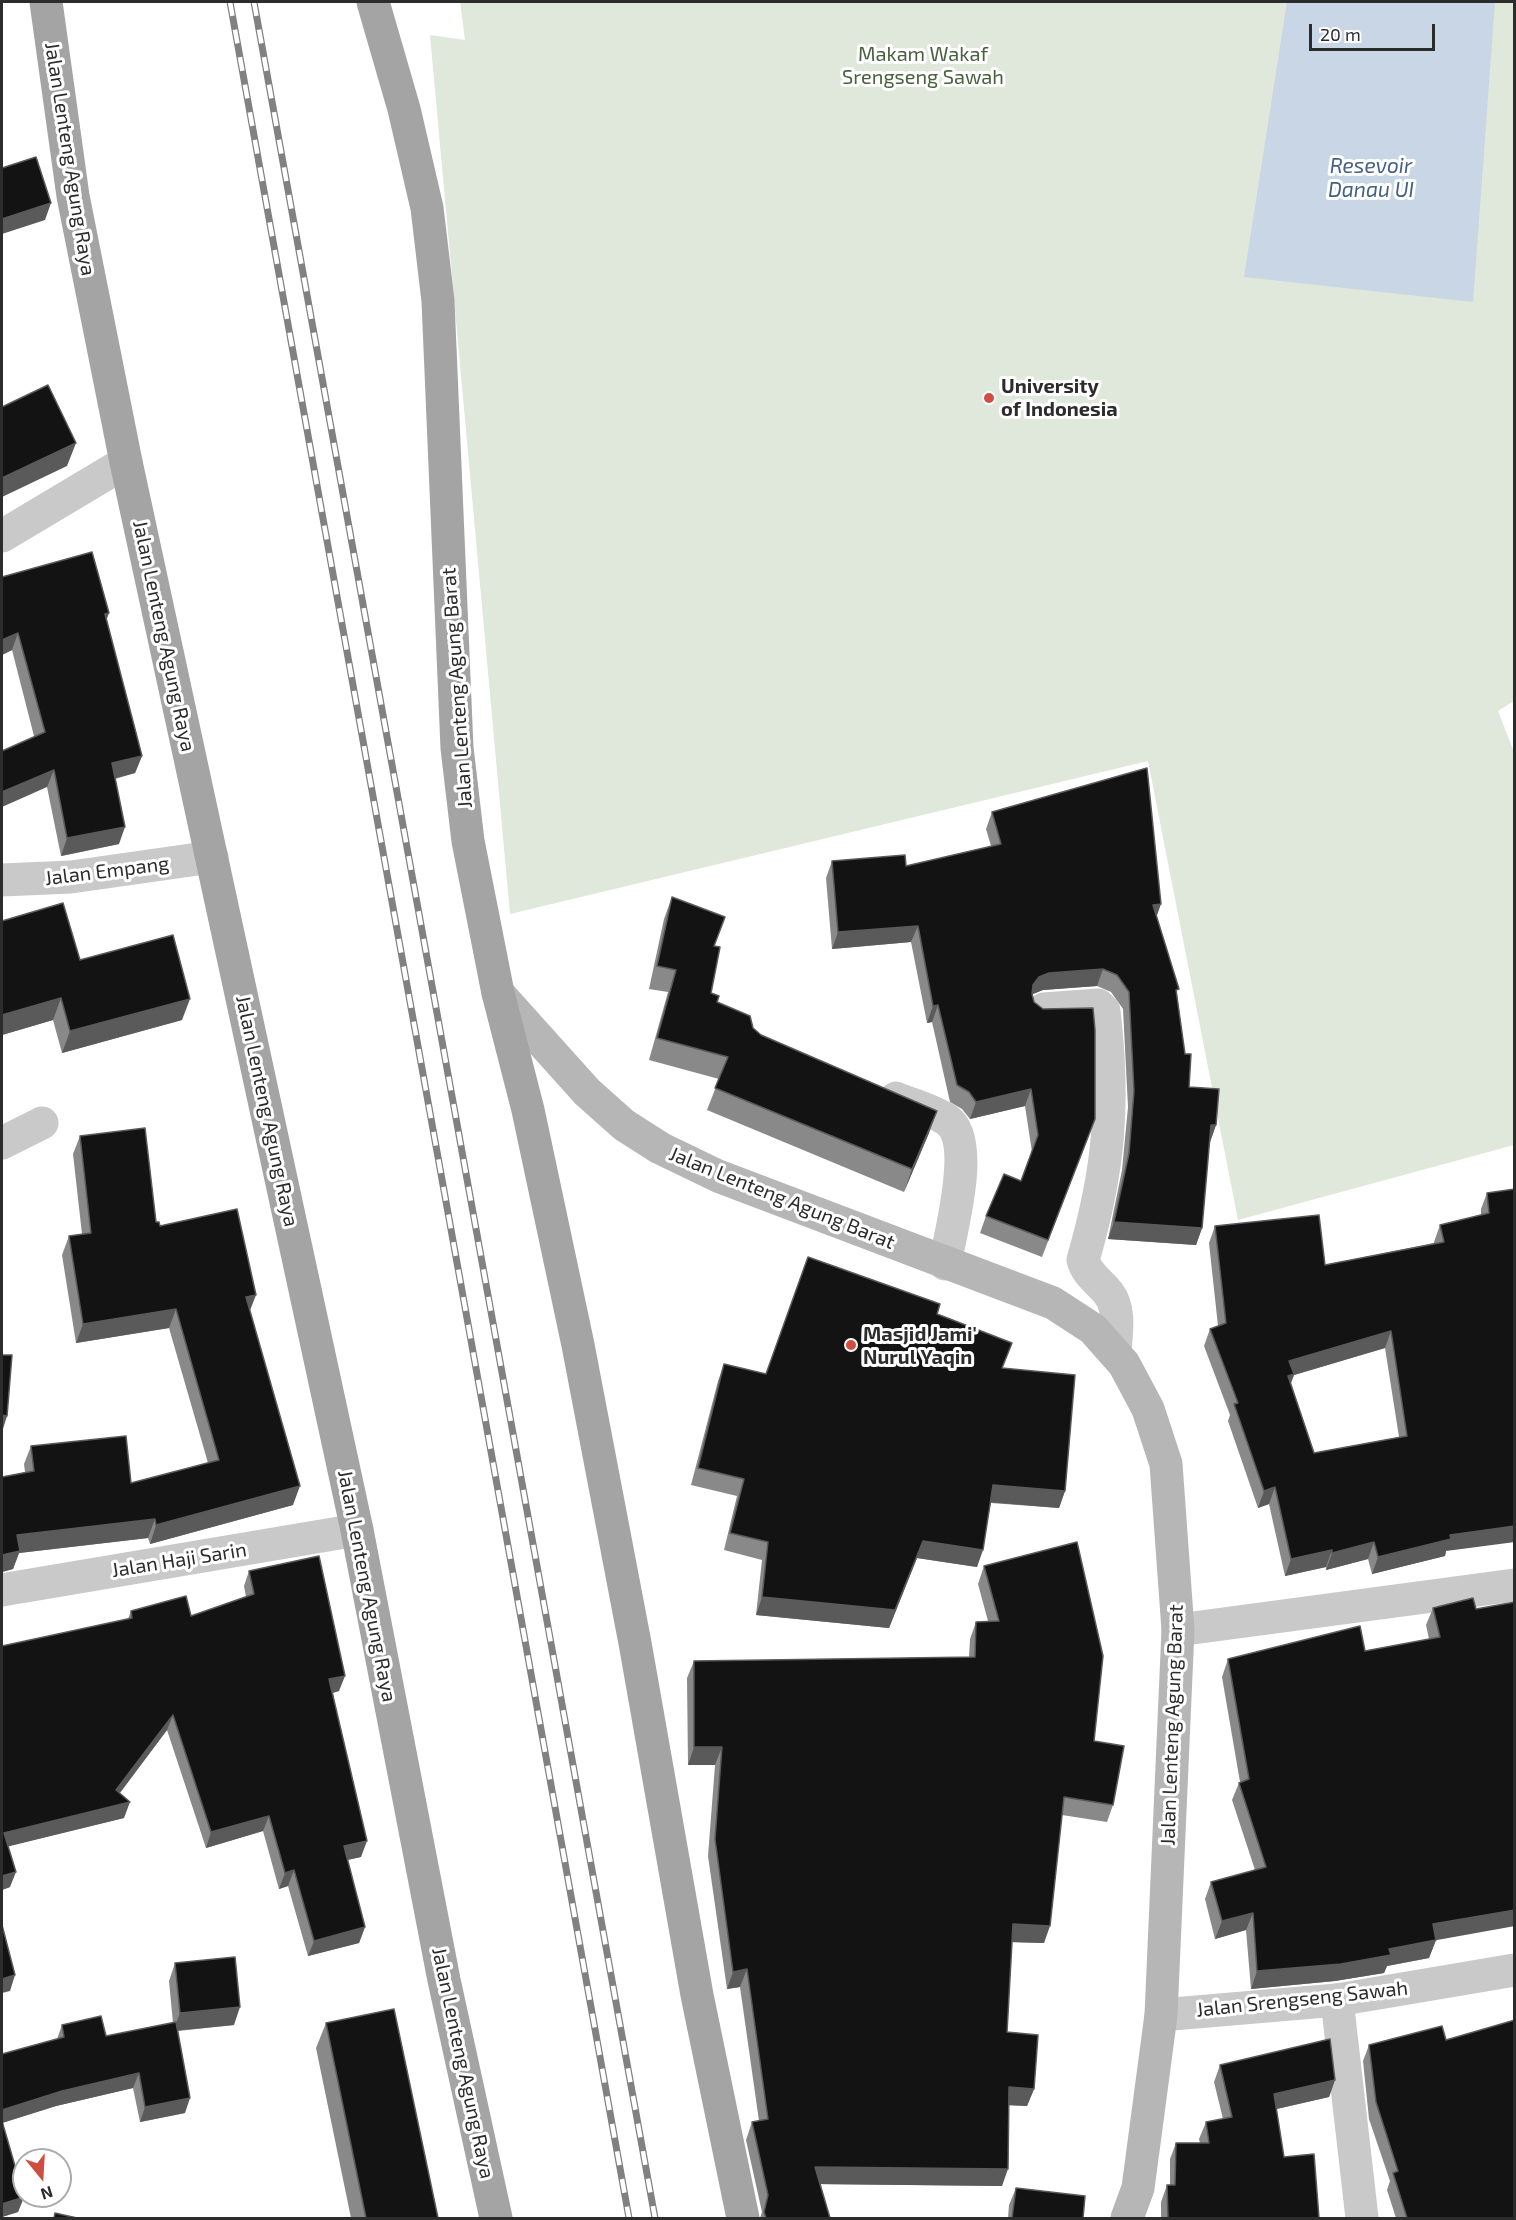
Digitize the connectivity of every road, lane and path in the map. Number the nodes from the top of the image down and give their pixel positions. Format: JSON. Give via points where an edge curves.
{"nodes":[{"id":1,"x":46,"y":2,"type":"edge"},
{"id":2,"x":373,"y":2,"type":"edge"},
{"id":3,"x":126,"y":462,"type":"junction"},
{"id":4,"x":2,"y":536,"type":"edge"},
{"id":5,"x":212,"y":857,"type":"junction"},
{"id":6,"x":2,"y":880,"type":"edge"},
{"id":7,"x":498,"y":993,"type":"junction"},
{"id":8,"x":1044,"y":1009,"type":"edge"},
{"id":9,"x":869,"y":1087,"type":"edge"},
{"id":10,"x":42,"y":1123,"type":"dead end"},
{"id":11,"x":2,"y":1143,"type":"edge"},
{"id":12,"x":945,"y":1264,"type":"junction"},
{"id":13,"x":1115,"y":1352,"type":"junction"},
{"id":14,"x":357,"y":1530,"type":"junction"},
{"id":15,"x":1515,"y":1585,"type":"edge"},
{"id":16,"x":2,"y":1590,"type":"edge"},
{"id":17,"x":1178,"y":1630,"type":"junction"},
{"id":18,"x":1515,"y":1970,"type":"edge"},
{"id":19,"x":1337,"y":2000,"type":"junction"},
{"id":20,"x":1161,"y":2014,"type":"junction"},
{"id":21,"x":496,"y":2218,"type":"edge"},
{"id":22,"x":743,"y":2218,"type":"edge"},
{"id":23,"x":1127,"y":2218,"type":"edge"},
{"id":24,"x":1362,"y":2218,"type":"edge"}],
"edges":[{"from":1,"to":3,"type":"main road","name":"Jalan Lenteng Agung Raya","via":[[73,196]]},
{"from":2,"to":7,"type":"main road","name":"Jalan Lenteng Agung Barat","via":[[404,109],[428,219],[438,301],[457,748],[468,841]]},
{"from":3,"to":4,"type":"street"},
{"from":3,"to":5,"type":"main road","name":"Jalan Lenteng Agung Raya"},
{"from":5,"to":6,"type":"street","name":"Jalan Empang","via":[[71,877]]},
{"from":5,"to":14,"type":"main road","name":"Jalan Lenteng Agung Raya"},
{"from":7,"to":12,"type":"main road","name":"Jalan Lenteng Agung Barat","via":[[587,1092],[624,1125],[660,1148],[718,1176]]},
{"from":7,"to":22,"type":"main road","via":[[528,1110],[578,1345],[697,1995]]},
{"from":8,"to":13,"type":"street","via":[[1098,1005],[1104,1011],[1110,1071],[1109,1138],[1105,1177],[1083,1260],[1112,1300]]},
{"from":9,"to":12,"type":"street","via":[[948,1121],[958,1134],[961,1168]]},
{"from":10,"to":11,"type":"street"},
{"from":12,"to":13,"type":"main road","name":"Jalan Lenteng Agung Barat","via":[[1053,1303],[1093,1329]]},
{"from":13,"to":17,"type":"main road","name":"Jalan Lenteng Agung Barat","via":[[1148,1409],[1166,1464]]},
{"from":14,"to":16,"type":"street","name":"Jalan Haji Sarin"},
{"from":14,"to":21,"type":"main road","name":"Jalan Lenteng Agung Raya","via":[[444,1980]]},
{"from":15,"to":17,"type":"street"},
{"from":17,"to":20,"type":"main road","name":"Jalan Lenteng Agung Barat"},
{"from":18,"to":19,"type":"street","name":"Jalan Srengseng Sawah"},
{"from":19,"to":20,"type":"street","name":"Jalan Srengseng Sawah"},
{"from":19,"to":24,"type":"street"},
{"from":20,"to":23,"type":"main road","name":"Jalan Lenteng Agung Barat","via":[[1138,2188]]}]}
